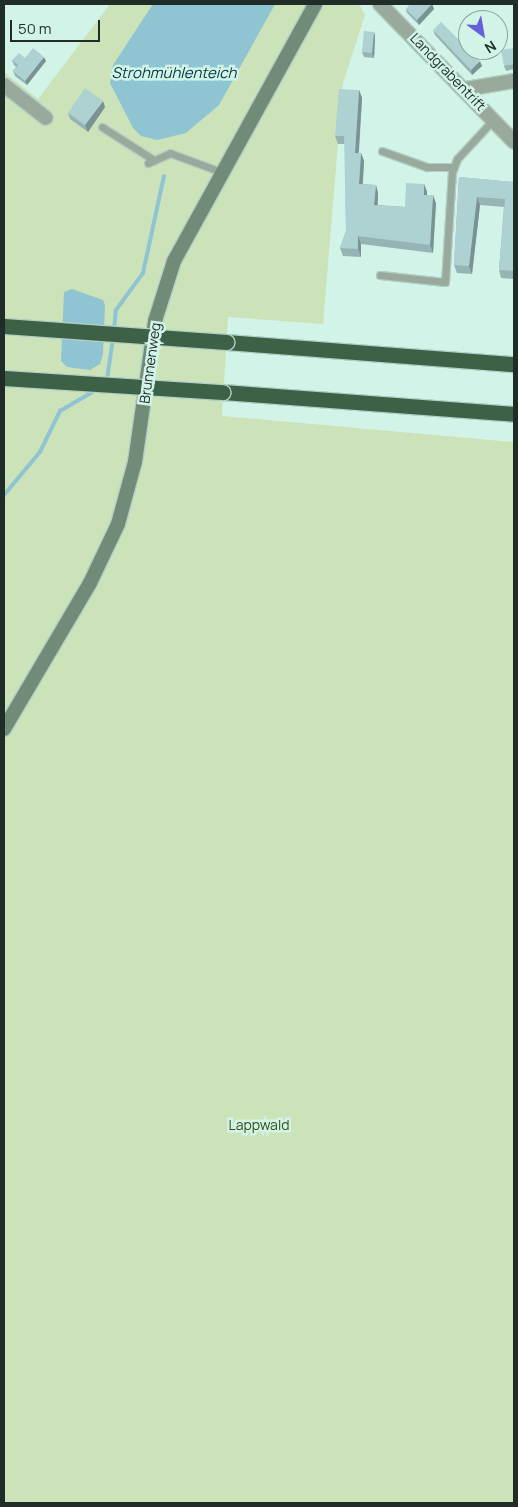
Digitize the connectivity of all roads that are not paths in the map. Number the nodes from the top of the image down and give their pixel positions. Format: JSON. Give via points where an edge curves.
{"nodes":[{"id":1,"x":315,"y":4,"type":"edge"},
{"id":2,"x":380,"y":4,"type":"edge"},
{"id":3,"x":514,"y":81,"type":"edge"},
{"id":4,"x":4,"y":85,"type":"edge"},
{"id":5,"x":466,"y":89,"type":"junction"},
{"id":6,"x":46,"y":118,"type":"dead end"},
{"id":7,"x":494,"y":119,"type":"junction"},
{"id":8,"x":102,"y":127,"type":"dead end"},
{"id":9,"x":514,"y":142,"type":"edge"},
{"id":10,"x":382,"y":152,"type":"dead end"},
{"id":11,"x":454,"y":167,"type":"junction"},
{"id":12,"x":221,"y":172,"type":"junction"},
{"id":13,"x":380,"y":275,"type":"dead end"},
{"id":14,"x":4,"y":326,"type":"edge"},
{"id":15,"x":514,"y":364,"type":"edge"},
{"id":16,"x":4,"y":378,"type":"edge"},
{"id":17,"x":514,"y":414,"type":"edge"},
{"id":18,"x":4,"y":729,"type":"edge"}],
"edges":[{"from":1,"to":12,"type":"main road","name":"Brunnenweg"},
{"from":2,"to":5,"type":"street","name":"Landgrabentrift"},
{"from":3,"to":5,"type":"street"},
{"from":4,"to":6,"type":"street"},
{"from":5,"to":7,"type":"street","name":"Landgrabentrift"},
{"from":7,"to":9,"type":"street","name":"Landgrabentrift"},
{"from":7,"to":11,"type":"lane"},
{"from":8,"to":12,"type":"lane","via":[[151,161],[170,153]]},
{"from":10,"to":11,"type":"lane","via":[[427,167]]},
{"from":11,"to":13,"type":"lane","via":[[445,282]]},
{"from":12,"to":18,"type":"main road","name":"Brunnenweg","via":[[174,261],[160,306],[136,462],[118,524],[90,583]]},
{"from":14,"to":15,"type":"highway","bridge":true},
{"from":16,"to":17,"type":"highway","bridge":true}]}
